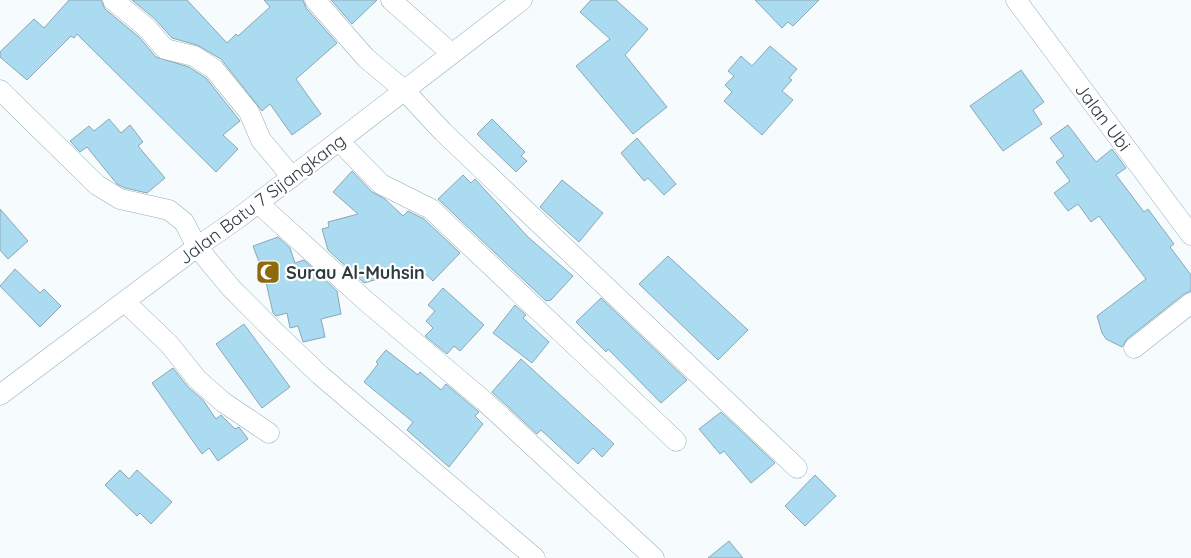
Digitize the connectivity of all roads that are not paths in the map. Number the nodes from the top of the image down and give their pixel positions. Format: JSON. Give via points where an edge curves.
{"nodes":[{"id":1,"x":113,"y":0,"type":"edge"},
{"id":2,"x":315,"y":0,"type":"edge"},
{"id":3,"x":391,"y":0,"type":"edge"},
{"id":4,"x":522,"y":0,"type":"edge"},
{"id":5,"x":1016,"y":0,"type":"edge"},
{"id":6,"x":451,"y":53,"type":"junction"},
{"id":7,"x":0,"y":90,"type":"edge"},
{"id":8,"x":404,"y":90,"type":"junction"},
{"id":9,"x":339,"y":141,"type":"junction"},
{"id":10,"x":292,"y":177,"type":"junction"},
{"id":11,"x":258,"y":203,"type":"junction"},
{"id":12,"x":1191,"y":235,"type":"edge"},
{"id":13,"x":197,"y":247,"type":"junction"},
{"id":14,"x":126,"y":302,"type":"junction"},
{"id":15,"x":1191,"y":303,"type":"edge"},
{"id":16,"x":1134,"y":348,"type":"dead end"},
{"id":17,"x":0,"y":395,"type":"edge"},
{"id":18,"x":269,"y":433,"type":"dead end"},
{"id":19,"x":676,"y":441,"type":"dead end"},
{"id":20,"x":797,"y":468,"type":"dead end"},
{"id":21,"x":535,"y":558,"type":"edge"},
{"id":22,"x":654,"y":558,"type":"edge"}],
"edges":[{"from":1,"to":10,"type":"street","via":[[165,48],[194,56],[214,69],[249,112],[261,140]]},
{"from":2,"to":8,"type":"street","via":[[366,58]]},
{"from":3,"to":6,"type":"street"},
{"from":4,"to":6,"type":"street","name":"Jalan Batu 7 Sijangkang"},
{"from":5,"to":12,"type":"street","name":"Jalan Ubi"},
{"from":6,"to":8,"type":"street","name":"Jalan Batu 7 Sijangkang"},
{"from":7,"to":13,"type":"street","via":[[97,185],[120,199],[169,210],[184,222]]},
{"from":8,"to":9,"type":"street","name":"Jalan Batu 7 Sijangkang"},
{"from":8,"to":20,"type":"street","via":[[443,132]]},
{"from":9,"to":10,"type":"street","name":"Jalan Batu 7 Sijangkang"},
{"from":9,"to":19,"type":"street","via":[[381,184],[431,209]]},
{"from":10,"to":11,"type":"street","name":"Jalan Batu 7 Sijangkang"},
{"from":11,"to":13,"type":"street","name":"Jalan Batu 7 Sijangkang"},
{"from":11,"to":22,"type":"street","via":[[367,302],[483,400]]},
{"from":13,"to":14,"type":"street","name":"Jalan Batu 7 Sijangkang"},
{"from":13,"to":21,"type":"street","via":[[230,288],[320,375]]},
{"from":14,"to":17,"type":"street","name":"Jalan Batu 7 Sijangkang"},
{"from":14,"to":18,"type":"street","via":[[170,344],[197,379],[222,402]]},
{"from":15,"to":16,"type":"street"}]}
